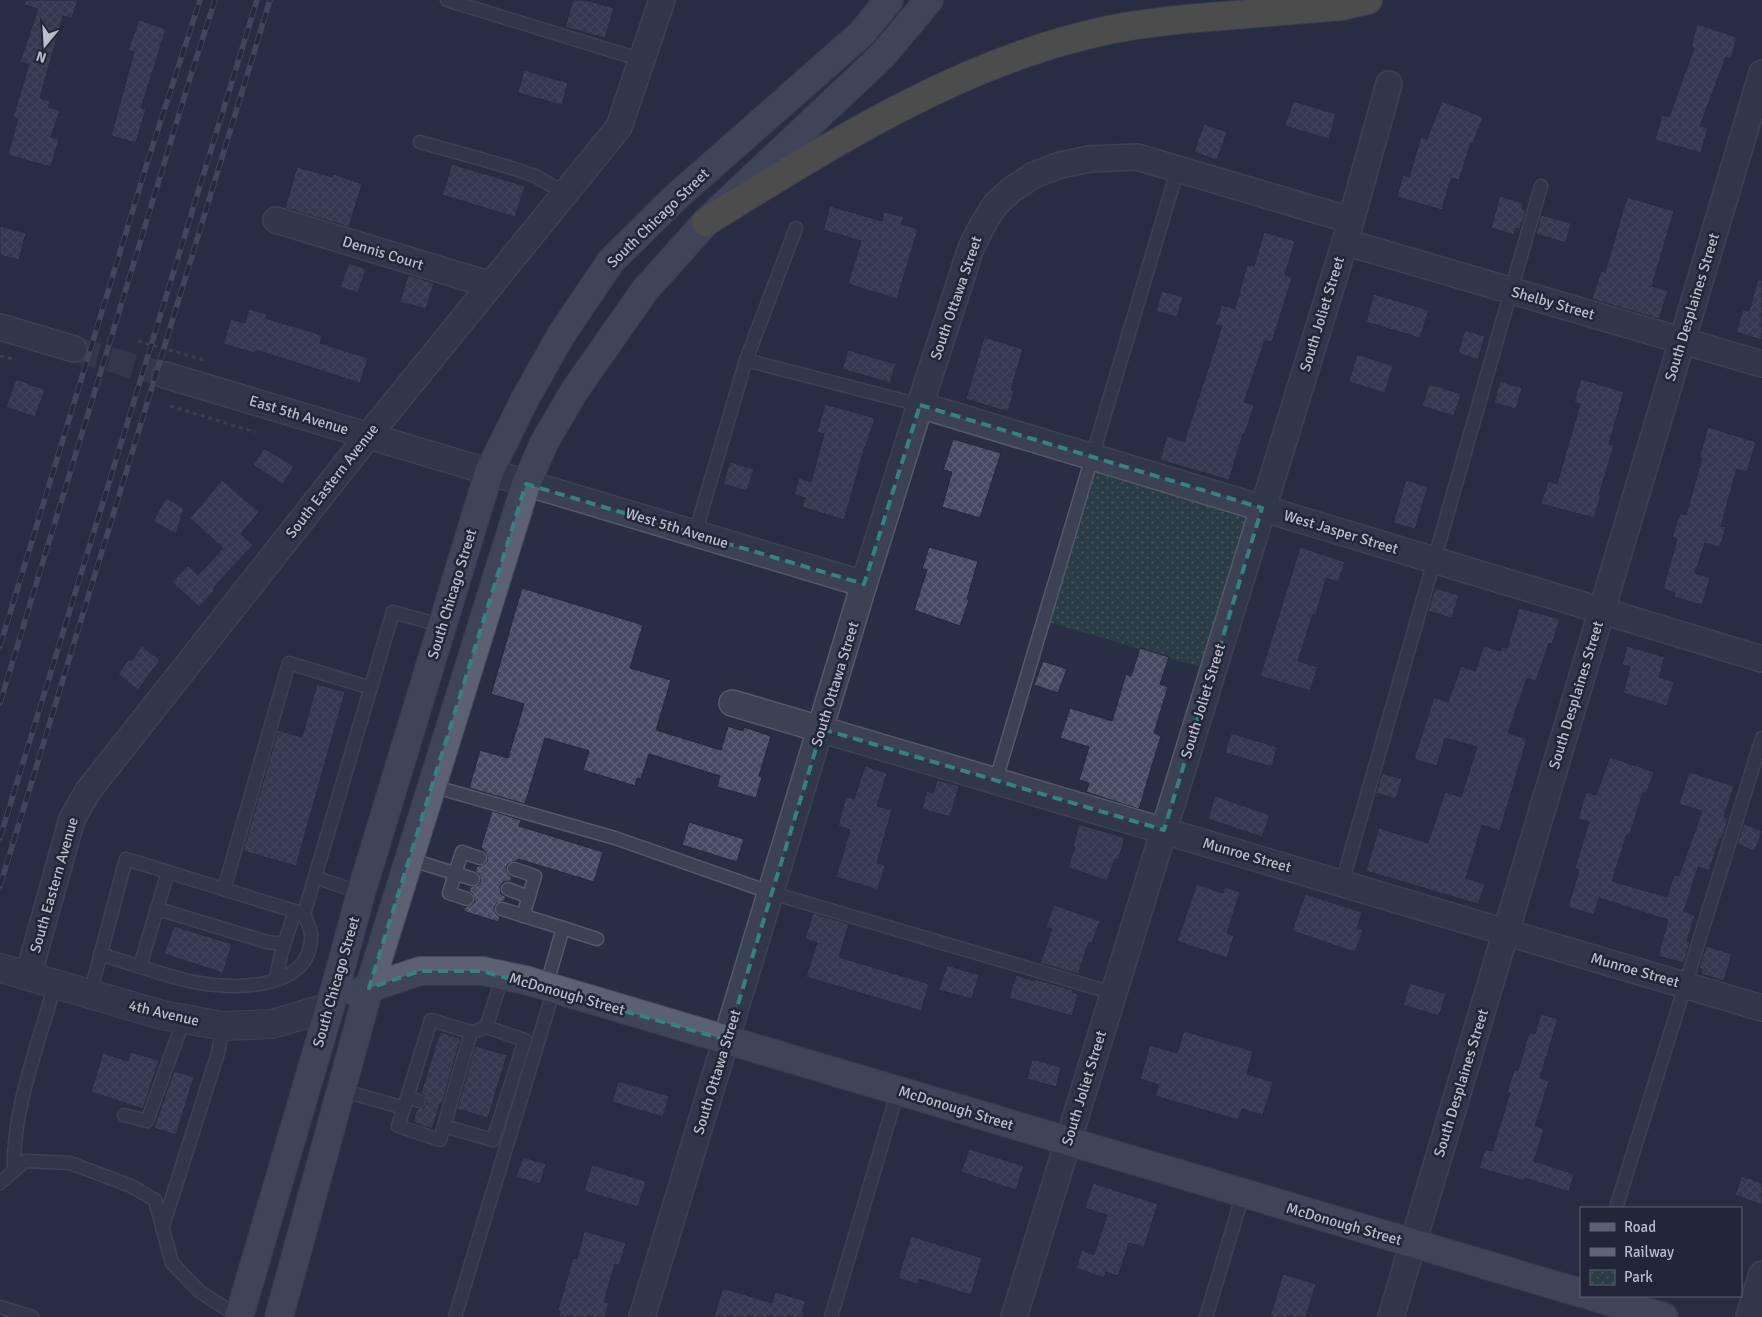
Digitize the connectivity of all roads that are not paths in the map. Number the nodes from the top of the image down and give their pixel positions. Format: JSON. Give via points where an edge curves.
{"nodes":[{"id":1,"x":447,"y":0,"type":"edge"},
{"id":2,"x":662,"y":0,"type":"edge"},
{"id":3,"x":889,"y":0,"type":"edge"},
{"id":4,"x":929,"y":0,"type":"edge"},
{"id":5,"x":1368,"y":0,"type":"edge"},
{"id":6,"x":642,"y":60,"type":"junction"},
{"id":7,"x":1762,"y":73,"type":"edge"},
{"id":8,"x":1389,"y":84,"type":"dead end"},
{"id":9,"x":420,"y":142,"type":"dead end"},
{"id":10,"x":1137,"y":157,"type":"joint"},
{"id":11,"x":1178,"y":168,"type":"junction"},
{"id":12,"x":1540,"y":186,"type":"dead end"},
{"id":13,"x":565,"y":193,"type":"junction"},
{"id":14,"x":276,"y":220,"type":"dead end"},
{"id":15,"x":706,"y":222,"type":"junction"},
{"id":16,"x":796,"y":228,"type":"dead end"},
{"id":17,"x":1348,"y":231,"type":"junction"},
{"id":18,"x":491,"y":285,"type":"junction"},
{"id":19,"x":1510,"y":291,"type":"junction"},
{"id":20,"x":0,"y":327,"type":"edge"},
{"id":21,"x":1682,"y":341,"type":"junction"},
{"id":22,"x":74,"y":349,"type":"tunnel mouth"},
{"id":23,"x":746,"y":360,"type":"junction"},
{"id":24,"x":1762,"y":364,"type":"edge"},
{"id":25,"x":165,"y":375,"type":"tunnel mouth"},
{"id":26,"x":920,"y":405,"type":"junction"},
{"id":27,"x":368,"y":436,"type":"junction"},
{"id":28,"x":1091,"y":456,"type":"junction"},
{"id":29,"x":489,"y":472,"type":"junction"},
{"id":30,"x":526,"y":484,"type":"junction"},
{"id":31,"x":1262,"y":508,"type":"junction"},
{"id":32,"x":695,"y":534,"type":"junction"},
{"id":33,"x":1435,"y":560,"type":"junction"},
{"id":34,"x":864,"y":584,"type":"junction"},
{"id":35,"x":1602,"y":610,"type":"junction"},
{"id":36,"x":442,"y":626,"type":"junction"},
{"id":37,"x":1762,"y":659,"type":"edge"},
{"id":38,"x":371,"y":688,"type":"junction"},
{"id":39,"x":732,"y":703,"type":"dead end"},
{"id":40,"x":822,"y":729,"type":"junction"},
{"id":41,"x":1762,"y":738,"type":"edge"},
{"id":42,"x":996,"y":780,"type":"junction"},
{"id":43,"x":432,"y":786,"type":"junction"},
{"id":44,"x":1164,"y":830,"type":"junction"},
{"id":45,"x":480,"y":858,"type":"dead end"},
{"id":46,"x":409,"y":859,"type":"junction"},
{"id":47,"x":514,"y":869,"type":"dead end"},
{"id":48,"x":168,"y":872,"type":"junction"},
{"id":49,"x":455,"y":874,"type":"junction"},
{"id":50,"x":315,"y":877,"type":"junction"},
{"id":51,"x":473,"y":879,"type":"dead end"},
{"id":52,"x":1342,"y":883,"type":"junction"},
{"id":53,"x":224,"y":889,"type":"junction"},
{"id":54,"x":508,"y":889,"type":"dead end"},
{"id":55,"x":361,"y":893,"type":"junction"},
{"id":56,"x":772,"y":894,"type":"junction"},
{"id":57,"x":529,"y":897,"type":"junction"},
{"id":58,"x":467,"y":899,"type":"dead end"},
{"id":59,"x":158,"y":909,"type":"junction"},
{"id":60,"x":502,"y":909,"type":"dead end"},
{"id":61,"x":299,"y":912,"type":"junction"},
{"id":62,"x":524,"y":916,"type":"junction"},
{"id":63,"x":563,"y":928,"type":"junction"},
{"id":64,"x":1506,"y":933,"type":"junction"},
{"id":65,"x":597,"y":939,"type":"dead end"},
{"id":66,"x":284,"y":944,"type":"junction"},
{"id":67,"x":100,"y":954,"type":"junction"},
{"id":68,"x":140,"y":966,"type":"junction"},
{"id":69,"x":0,"y":968,"type":"edge"},
{"id":70,"x":28,"y":976,"type":"junction"},
{"id":71,"x":503,"y":976,"type":"junction"},
{"id":72,"x":276,"y":980,"type":"junction"},
{"id":73,"x":55,"y":984,"type":"junction"},
{"id":74,"x":1684,"y":985,"type":"junction"},
{"id":75,"x":369,"y":988,"type":"junction"},
{"id":76,"x":550,"y":988,"type":"junction"},
{"id":77,"x":1113,"y":993,"type":"junction"},
{"id":78,"x":90,"y":994,"type":"junction"},
{"id":79,"x":330,"y":1006,"type":"junction"},
{"id":80,"x":1762,"y":1008,"type":"edge"},
{"id":81,"x":184,"y":1019,"type":"junction"},
{"id":82,"x":223,"y":1026,"type":"junction"},
{"id":83,"x":486,"y":1027,"type":"junction"},
{"id":84,"x":471,"y":1032,"type":"junction"},
{"id":85,"x":727,"y":1040,"type":"junction"},
{"id":86,"x":341,"y":1090,"type":"junction"},
{"id":87,"x":898,"y":1090,"type":"junction"},
{"id":88,"x":419,"y":1101,"type":"dead end"},
{"id":89,"x":405,"y":1102,"type":"junction"},
{"id":90,"x":124,"y":1115,"type":"dead end"},
{"id":91,"x":444,"y":1126,"type":"junction"},
{"id":92,"x":1067,"y":1142,"type":"junction"},
{"id":93,"x":14,"y":1171,"type":"junction"},
{"id":94,"x":0,"y":1184,"type":"edge"},
{"id":95,"x":1242,"y":1194,"type":"junction"},
{"id":96,"x":1616,"y":1207,"type":"edge"},
{"id":97,"x":162,"y":1230,"type":"junction"},
{"id":98,"x":1413,"y":1244,"type":"junction"},
{"id":99,"x":1762,"y":1274,"type":"edge"},
{"id":100,"x":1580,"y":1293,"type":"edge"},
{"id":101,"x":1594,"y":1297,"type":"edge"},
{"id":102,"x":0,"y":1307,"type":"edge"},
{"id":103,"x":32,"y":1317,"type":"edge"},
{"id":104,"x":239,"y":1317,"type":"edge"},
{"id":105,"x":278,"y":1317,"type":"edge"},
{"id":106,"x":455,"y":1317,"type":"edge"},
{"id":107,"x":642,"y":1317,"type":"edge"},
{"id":108,"x":831,"y":1317,"type":"edge"},
{"id":109,"x":1014,"y":1317,"type":"edge"},
{"id":110,"x":1206,"y":1317,"type":"edge"},
{"id":111,"x":1391,"y":1317,"type":"edge"},
{"id":112,"x":1664,"y":1317,"type":"edge"},
{"id":113,"x":1749,"y":1317,"type":"edge"}],
"edges":[{"from":1,"to":6,"type":"lane"},
{"from":2,"to":6,"type":"street","name":"South Eastern Avenue"},
{"from":3,"to":29,"type":"main road","name":"South Chicago Street","via":[[861,34],[676,196],[611,261],[561,335],[525,398]]},
{"from":4,"to":15,"type":"main road","via":[[883,56]]},
{"from":5,"to":15,"type":"highway","via":[[1343,6],[1162,21],[1096,32],[1037,49],[920,97],[827,147]]},
{"from":6,"to":13,"type":"street","name":"South Eastern Avenue","via":[[619,127]]},
{"from":7,"to":21,"type":"street","name":"South Desplaines Street"},
{"from":8,"to":17,"type":"street","name":"South Joliet Street"},
{"from":9,"to":13,"type":"lane","via":[[535,176]]},
{"from":10,"to":11,"type":"street","name":"Shelby Street"},
{"from":10,"to":26,"type":"street","name":"South Ottawa Street","via":[[1060,165],[1034,175],[995,205],[972,248]]},
{"from":11,"to":17,"type":"street","name":"Shelby Street"},
{"from":11,"to":28,"type":"lane"},
{"from":12,"to":19,"type":"lane"},
{"from":13,"to":18,"type":"street","name":"South Eastern Avenue"},
{"from":14,"to":18,"type":"street","name":"Dennis Court"},
{"from":15,"to":30,"type":"main road","via":[[645,290],[575,390],[545,441]]},
{"from":16,"to":23,"type":"lane"},
{"from":17,"to":19,"type":"street","name":"Shelby Street"},
{"from":17,"to":31,"type":"street","name":"South Joliet Street"},
{"from":18,"to":27,"type":"street","name":"South Eastern Avenue"},
{"from":19,"to":21,"type":"street","name":"Shelby Street"},
{"from":19,"to":33,"type":"lane"},
{"from":20,"to":22,"type":"street"},
{"from":21,"to":24,"type":"street","name":"Shelby Street"},
{"from":21,"to":35,"type":"street","name":"South Desplaines Street"},
{"from":23,"to":26,"type":"lane"},
{"from":23,"to":32,"type":"lane"},
{"from":25,"to":27,"type":"street","name":"East 5th Avenue"},
{"from":26,"to":28,"type":"street","name":"West Jasper Street"},
{"from":26,"to":34,"type":"street","name":"South Ottawa Street"},
{"from":27,"to":29,"type":"street","name":"East 5th Avenue"},
{"from":27,"to":70,"type":"street","name":"South Eastern Avenue","via":[[88,791],[72,819]]},
{"from":28,"to":31,"type":"street","name":"West Jasper Street"},
{"from":28,"to":42,"type":"lane"},
{"from":29,"to":30,"type":"street","name":"West 5th Avenue"},
{"from":29,"to":36,"type":"main road","name":"South Chicago Street"},
{"from":30,"to":32,"type":"street","name":"West 5th Avenue"},
{"from":30,"to":43,"type":"main road"},
{"from":31,"to":33,"type":"street","name":"West Jasper Street"},
{"from":31,"to":44,"type":"street","name":"South Joliet Street"},
{"from":32,"to":34,"type":"street","name":"West 5th Avenue"},
{"from":33,"to":35,"type":"street","name":"West Jasper Street"},
{"from":33,"to":52,"type":"lane"},
{"from":34,"to":40,"type":"street","name":"South Ottawa Street"},
{"from":35,"to":37,"type":"street","name":"West Jasper Street"},
{"from":35,"to":64,"type":"street","name":"South Desplaines Street"},
{"from":36,"to":38,"type":"lane","via":[[393,612]]},
{"from":36,"to":55,"type":"main road","name":"South Chicago Street"},
{"from":38,"to":50,"type":"lane"},
{"from":38,"to":53,"type":"lane","via":[[289,663]]},
{"from":39,"to":40,"type":"street","name":"Munroe Street"},
{"from":40,"to":42,"type":"street","name":"Munroe Street"},
{"from":40,"to":56,"type":"street","name":"South Ottawa Street"},
{"from":41,"to":74,"type":"lane"},
{"from":42,"to":44,"type":"street","name":"Munroe Street"},
{"from":43,"to":46,"type":"main road"},
{"from":43,"to":56,"type":"lane","via":[[615,838]]},
{"from":44,"to":52,"type":"street","name":"Munroe Street"},
{"from":44,"to":77,"type":"street","name":"South Joliet Street"},
{"from":45,"to":49,"type":"lane","via":[[462,852]]},
{"from":46,"to":49,"type":"lane"},
{"from":46,"to":75,"type":"main road"},
{"from":47,"to":57,"type":"lane","via":[[535,876]]},
{"from":48,"to":53,"type":"lane"},
{"from":48,"to":59,"type":"lane"},
{"from":48,"to":67,"type":"lane","via":[[126,859]]},
{"from":49,"to":51,"type":"lane"},
{"from":49,"to":58,"type":"lane","via":[[449,893]]},
{"from":50,"to":55,"type":"lane"},
{"from":50,"to":61,"type":"lane"},
{"from":52,"to":64,"type":"street","name":"Munroe Street"},
{"from":53,"to":61,"type":"lane"},
{"from":54,"to":57,"type":"lane"},
{"from":55,"to":79,"type":"main road","name":"South Chicago Street"},
{"from":56,"to":77,"type":"lane"},
{"from":56,"to":85,"type":"street","name":"South Ottawa Street"},
{"from":57,"to":62,"type":"lane"},
{"from":59,"to":66,"type":"lane","via":[[267,942]]},
{"from":59,"to":68,"type":"lane"},
{"from":60,"to":62,"type":"lane"},
{"from":61,"to":66,"type":"lane"},
{"from":61,"to":72,"type":"lane","via":[[312,934],[310,953],[289,976]]},
{"from":62,"to":63,"type":"lane"},
{"from":63,"to":65,"type":"lane"},
{"from":63,"to":76,"type":"lane"},
{"from":64,"to":74,"type":"street","name":"Munroe Street"},
{"from":64,"to":98,"type":"street","name":"South Desplaines Street"},
{"from":66,"to":72,"type":"lane"},
{"from":67,"to":68,"type":"lane"},
{"from":67,"to":78,"type":"lane"},
{"from":68,"to":72,"type":"lane","via":[[186,980],[222,986]]},
{"from":69,"to":70,"type":"street","name":"4th Avenue"},
{"from":70,"to":73,"type":"street","name":"4th Avenue"},
{"from":71,"to":75,"type":"main road","name":"McDonough Street","via":[[482,971],[420,971]]},
{"from":71,"to":76,"type":"main road","name":"McDonough Street"},
{"from":71,"to":83,"type":"lane"},
{"from":73,"to":78,"type":"street","name":"4th Avenue"},
{"from":73,"to":93,"type":"lane","via":[[22,1101]]},
{"from":74,"to":80,"type":"street","name":"Munroe Street"},
{"from":74,"to":96,"type":"lane"},
{"from":75,"to":79,"type":"main road","name":"McDonough Street"},
{"from":75,"to":86,"type":"main road"},
{"from":76,"to":85,"type":"main road","name":"McDonough Street"},
{"from":76,"to":106,"type":"lane"},
{"from":77,"to":92,"type":"street","name":"South Joliet Street"},
{"from":78,"to":81,"type":"street","name":"4th Avenue"},
{"from":79,"to":82,"type":"street","name":"4th Avenue","via":[[272,1024]]},
{"from":79,"to":104,"type":"main road","name":"South Chicago Street"},
{"from":81,"to":82,"type":"street","name":"4th Avenue"},
{"from":81,"to":90,"type":"lane","via":[[148,1121]]},
{"from":82,"to":97,"type":"lane","via":[[218,1053]]},
{"from":83,"to":84,"type":"lane"},
{"from":83,"to":91,"type":"lane","via":[[525,1040],[493,1140]]},
{"from":84,"to":89,"type":"lane","via":[[431,1020],[427,1053],[419,1080]]},
{"from":84,"to":91,"type":"lane","via":[[449,1090]]},
{"from":85,"to":87,"type":"main road","name":"McDonough Street"},
{"from":85,"to":107,"type":"street","name":"South Ottawa Street"},
{"from":86,"to":89,"type":"lane"},
{"from":86,"to":105,"type":"main road"},
{"from":87,"to":92,"type":"main road","name":"McDonough Street"},
{"from":87,"to":108,"type":"lane"},
{"from":88,"to":89,"type":"lane"},
{"from":89,"to":91,"type":"lane","via":[[398,1126],[440,1140]]},
{"from":92,"to":95,"type":"main road","name":"McDonough Street"},
{"from":92,"to":109,"type":"street","name":"South Joliet Street"},
{"from":93,"to":94,"type":"lane"},
{"from":93,"to":97,"type":"lane","via":[[25,1161],[70,1163],[131,1186],[155,1200]]},
{"from":95,"to":98,"type":"main road","name":"McDonough Street"},
{"from":95,"to":110,"type":"lane"},
{"from":97,"to":104,"type":"lane","via":[[172,1263],[199,1291]]},
{"from":98,"to":100,"type":"main road","name":"McDonough Street"},
{"from":98,"to":111,"type":"street","name":"South Desplaines Street"},
{"from":99,"to":113,"type":"street"},
{"from":101,"to":112,"type":"main road"},
{"from":102,"to":103,"type":"lane"}]}
